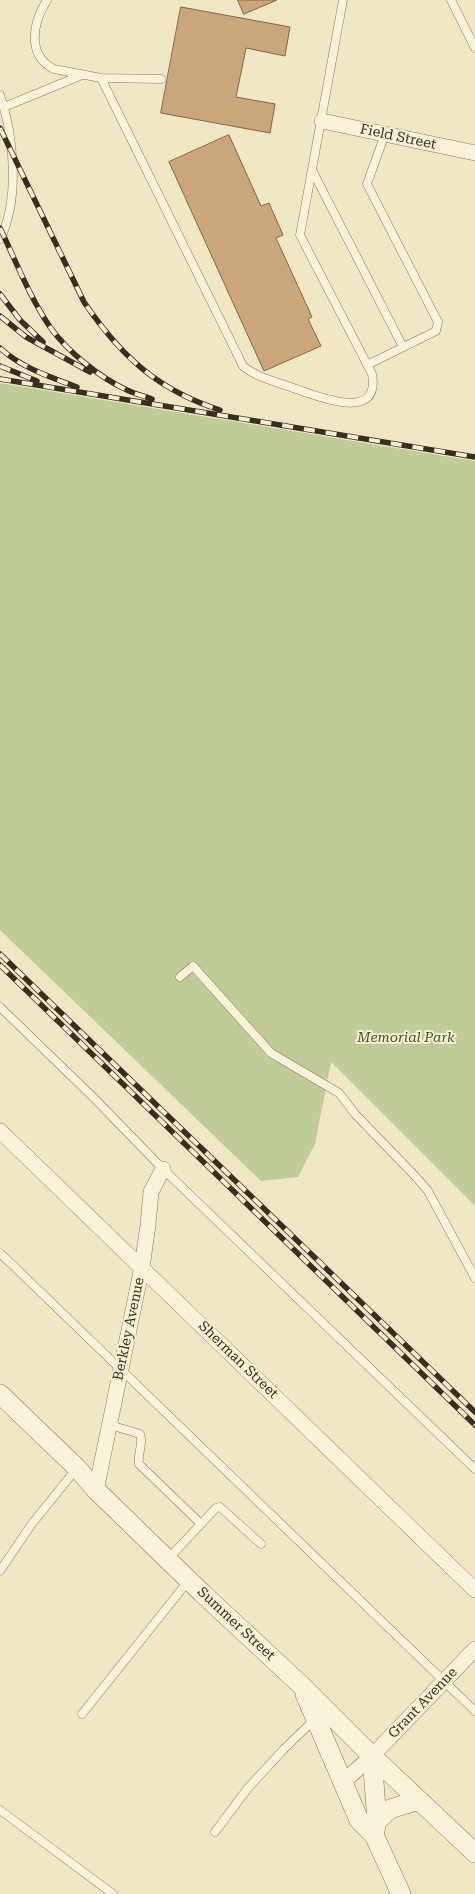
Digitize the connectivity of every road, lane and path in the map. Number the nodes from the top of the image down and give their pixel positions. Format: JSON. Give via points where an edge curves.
{"nodes":[{"id":1,"x":47,"y":0,"type":"edge"},
{"id":2,"x":343,"y":0,"type":"edge"},
{"id":3,"x":451,"y":0,"type":"edge"},
{"id":4,"x":475,"y":48,"type":"edge"},
{"id":5,"x":82,"y":75,"type":"junction"},
{"id":6,"x":101,"y":78,"type":"junction"},
{"id":7,"x":161,"y":79,"type":"dead end"},
{"id":8,"x":0,"y":95,"type":"edge"},
{"id":9,"x":4,"y":107,"type":"junction"},
{"id":10,"x":322,"y":121,"type":"junction"},
{"id":11,"x":385,"y":134,"type":"junction"},
{"id":12,"x":475,"y":153,"type":"edge"},
{"id":13,"x":312,"y":170,"type":"junction"},
{"id":14,"x":0,"y":239,"type":"edge"},
{"id":15,"x":403,"y":348,"type":"junction"},
{"id":16,"x":367,"y":365,"type":"junction"},
{"id":17,"x":180,"y":977,"type":"dead end"},
{"id":18,"x":0,"y":1007,"type":"edge"},
{"id":19,"x":0,"y":1131,"type":"edge"},
{"id":20,"x":163,"y":1169,"type":"junction"},
{"id":21,"x":0,"y":1253,"type":"edge"},
{"id":22,"x":142,"y":1268,"type":"junction"},
{"id":23,"x":475,"y":1278,"type":"edge"},
{"id":24,"x":121,"y":1370,"type":"junction"},
{"id":25,"x":0,"y":1394,"type":"edge"},
{"id":26,"x":110,"y":1425,"type":"junction"},
{"id":27,"x":77,"y":1468,"type":"junction"},
{"id":28,"x":475,"y":1469,"type":"edge"},
{"id":29,"x":96,"y":1490,"type":"junction"},
{"id":30,"x":200,"y":1524,"type":"junction"},
{"id":31,"x":261,"y":1544,"type":"dead end"},
{"id":32,"x":168,"y":1559,"type":"junction"},
{"id":33,"x":0,"y":1571,"type":"edge"},
{"id":34,"x":189,"y":1580,"type":"junction"},
{"id":35,"x":475,"y":1590,"type":"edge"},
{"id":36,"x":475,"y":1649,"type":"edge"},
{"id":37,"x":444,"y":1682,"type":"junction"},
{"id":38,"x":301,"y":1685,"type":"junction"},
{"id":39,"x":475,"y":1712,"type":"edge"},
{"id":40,"x":82,"y":1714,"type":"dead end"},
{"id":41,"x":315,"y":1719,"type":"junction"},
{"id":42,"x":372,"y":1756,"type":"junction"},
{"id":43,"x":342,"y":1783,"type":"junction"},
{"id":44,"x":419,"y":1800,"type":"junction"},
{"id":45,"x":0,"y":1810,"type":"edge"},
{"id":46,"x":376,"y":1828,"type":"junction"},
{"id":47,"x":215,"y":1832,"type":"dead end"},
{"id":48,"x":475,"y":1853,"type":"edge"},
{"id":49,"x":113,"y":1894,"type":"edge"},
{"id":50,"x":401,"y":1894,"type":"edge"}],
"edges":[{"from":1,"to":5,"type":"lane","via":[[35,25],[36,47],[48,66]]},
{"from":2,"to":10,"type":"lane"},
{"from":3,"to":4,"type":"lane"},
{"from":5,"to":6,"type":"lane"},
{"from":5,"to":9,"type":"lane"},
{"from":6,"to":7,"type":"lane"},
{"from":6,"to":16,"type":"lane","via":[[243,366],[265,378],[316,396],[348,403],[361,401],[371,392],[373,381]]},
{"from":8,"to":9,"type":"lane"},
{"from":9,"to":14,"type":"lane","via":[[11,140],[12,181],[8,222]]},
{"from":10,"to":11,"type":"street","name":"Field Street"},
{"from":10,"to":13,"type":"lane"},
{"from":11,"to":12,"type":"street","name":"Field Street"},
{"from":11,"to":15,"type":"lane","via":[[367,184],[438,322],[436,331]]},
{"from":13,"to":15,"type":"lane"},
{"from":13,"to":16,"type":"lane","via":[[300,235]]},
{"from":15,"to":16,"type":"lane"},
{"from":17,"to":23,"type":"lane","via":[[193,966],[271,1053],[339,1093],[428,1191]]},
{"from":18,"to":20,"type":"lane"},
{"from":19,"to":22,"type":"street","name":"Sherman Street"},
{"from":20,"to":22,"type":"street","name":"Berkley Avenue","via":[[151,1192]]},
{"from":20,"to":28,"type":"lane"},
{"from":21,"to":24,"type":"lane"},
{"from":22,"to":24,"type":"street","name":"Berkley Avenue"},
{"from":22,"to":35,"type":"street","name":"Sherman Street"},
{"from":24,"to":26,"type":"street","name":"Berkley Avenue"},
{"from":24,"to":37,"type":"lane"},
{"from":25,"to":27,"type":"street","name":"Summer Street"},
{"from":26,"to":29,"type":"street","name":"Berkley Avenue"},
{"from":26,"to":30,"type":"lane","via":[[140,1434],[139,1464]]},
{"from":27,"to":29,"type":"street","name":"Summer Street"},
{"from":27,"to":33,"type":"lane"},
{"from":29,"to":32,"type":"street","name":"Summer Street"},
{"from":30,"to":31,"type":"lane","via":[[220,1507]]},
{"from":30,"to":32,"type":"lane"},
{"from":32,"to":34,"type":"street","name":"Summer Street"},
{"from":34,"to":38,"type":"street","name":"Summer Street"},
{"from":34,"to":40,"type":"lane"},
{"from":36,"to":37,"type":"street","name":"Grant Avenue"},
{"from":37,"to":39,"type":"lane"},
{"from":37,"to":42,"type":"street","name":"Grant Avenue"},
{"from":38,"to":41,"type":"street"},
{"from":38,"to":42,"type":"street","name":"Summer Street"},
{"from":41,"to":43,"type":"street"},
{"from":41,"to":47,"type":"lane","via":[[248,1788]]},
{"from":42,"to":43,"type":"street","name":"Grant Avenue"},
{"from":42,"to":44,"type":"street","name":"Summer Street"},
{"from":42,"to":46,"type":"street"},
{"from":43,"to":46,"type":"street","via":[[359,1820]]},
{"from":44,"to":46,"type":"street","via":[[390,1809]]},
{"from":44,"to":48,"type":"street","name":"Summer Street"},
{"from":45,"to":49,"type":"lane"},
{"from":46,"to":50,"type":"street"}]}
